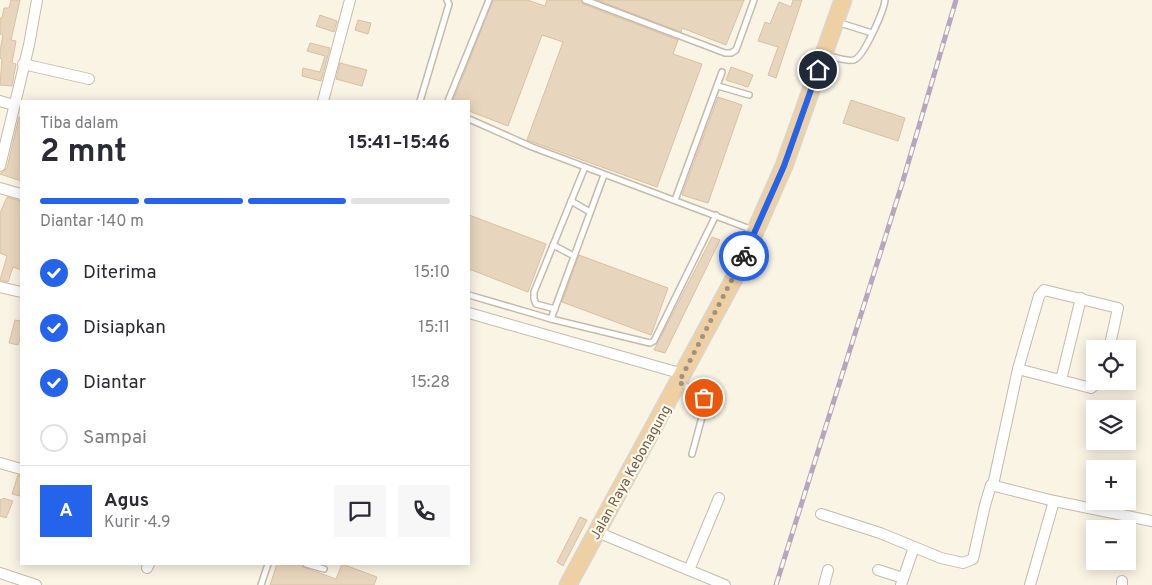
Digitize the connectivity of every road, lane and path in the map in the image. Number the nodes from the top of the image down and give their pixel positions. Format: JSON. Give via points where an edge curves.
{"nodes":[{"id":1,"x":37,"y":0,"type":"edge"},
{"id":2,"x":350,"y":0,"type":"edge"},
{"id":3,"x":447,"y":0,"type":"edge"},
{"id":4,"x":489,"y":0,"type":"edge"},
{"id":5,"x":586,"y":0,"type":"edge"},
{"id":6,"x":754,"y":0,"type":"edge"},
{"id":7,"x":842,"y":0,"type":"edge"},
{"id":8,"x":885,"y":0,"type":"edge"},
{"id":9,"x":836,"y":21,"type":"junction"},
{"id":10,"x":872,"y":33,"type":"junction"},
{"id":11,"x":824,"y":55,"type":"junction"},
{"id":12,"x":23,"y":64,"type":"junction"},
{"id":13,"x":722,"y":72,"type":"dead end"},
{"id":14,"x":89,"y":79,"type":"dead end"},
{"id":15,"x":718,"y":86,"type":"junction"},
{"id":16,"x":749,"y":95,"type":"dead end"},
{"id":17,"x":323,"y":100,"type":"edge"},
{"id":18,"x":420,"y":100,"type":"edge"},
{"id":19,"x":448,"y":100,"type":"edge"},
{"id":20,"x":0,"y":101,"type":"edge"},
{"id":21,"x":14,"y":105,"type":"junction"},
{"id":22,"x":470,"y":119,"type":"edge"},
{"id":23,"x":0,"y":166,"type":"edge"},
{"id":24,"x":585,"y":167,"type":"junction"},
{"id":25,"x":604,"y":175,"type":"junction"},
{"id":26,"x":0,"y":188,"type":"edge"},
{"id":27,"x":20,"y":194,"type":"edge"},
{"id":28,"x":675,"y":200,"type":"junction"},
{"id":29,"x":571,"y":201,"type":"junction"},
{"id":30,"x":590,"y":212,"type":"junction"},
{"id":31,"x":716,"y":214,"type":"junction"},
{"id":32,"x":756,"y":231,"type":"junction"},
{"id":33,"x":553,"y":245,"type":"junction"},
{"id":34,"x":574,"y":256,"type":"junction"},
{"id":35,"x":0,"y":287,"type":"edge"},
{"id":36,"x":20,"y":292,"type":"edge"},
{"id":37,"x":470,"y":295,"type":"edge"},
{"id":38,"x":1081,"y":298,"type":"junction"},
{"id":39,"x":555,"y":309,"type":"junction"},
{"id":40,"x":470,"y":313,"type":"edge"},
{"id":41,"x":551,"y":319,"type":"junction"},
{"id":42,"x":1111,"y":340,"type":"edge"},
{"id":43,"x":1018,"y":369,"type":"junction"},
{"id":44,"x":681,"y":378,"type":"junction"},
{"id":45,"x":1060,"y":380,"type":"junction"},
{"id":46,"x":1086,"y":387,"type":"edge"},
{"id":47,"x":692,"y":454,"type":"dead end"},
{"id":48,"x":0,"y":463,"type":"edge"},
{"id":49,"x":20,"y":469,"type":"edge"},
{"id":50,"x":993,"y":486,"type":"junction"},
{"id":51,"x":720,"y":498,"type":"dead end"},
{"id":52,"x":1054,"y":501,"type":"junction"},
{"id":53,"x":1086,"y":504,"type":"edge"},
{"id":54,"x":1115,"y":510,"type":"edge"},
{"id":55,"x":822,"y":514,"type":"dead end"},
{"id":56,"x":1152,"y":521,"type":"edge"},
{"id":57,"x":597,"y":532,"type":"junction"},
{"id":58,"x":914,"y":548,"type":"junction"},
{"id":59,"x":268,"y":565,"type":"edge"},
{"id":60,"x":310,"y":565,"type":"edge"},
{"id":61,"x":324,"y":569,"type":"dead end"},
{"id":62,"x":689,"y":570,"type":"junction"},
{"id":63,"x":828,"y":570,"type":"dead end"},
{"id":64,"x":878,"y":570,"type":"dead end"},
{"id":65,"x":0,"y":573,"type":"edge"},
{"id":66,"x":902,"y":582,"type":"edge"},
{"id":67,"x":34,"y":585,"type":"edge"},
{"id":68,"x":261,"y":585,"type":"edge"},
{"id":69,"x":568,"y":585,"type":"edge"},
{"id":70,"x":726,"y":585,"type":"edge"},
{"id":71,"x":824,"y":585,"type":"edge"},
{"id":72,"x":1030,"y":585,"type":"edge"}],
"edges":[{"from":1,"to":12,"type":"street"},
{"from":2,"to":17,"type":"street"},
{"from":3,"to":18,"type":"lane"},
{"from":4,"to":19,"type":"lane"},
{"from":5,"to":6,"type":"lane","via":[[731,53],[736,50]]},
{"from":7,"to":9,"type":"highway","name":"Jalan Raya Kebonagung"},
{"from":8,"to":10,"type":"lane"},
{"from":9,"to":10,"type":"lane"},
{"from":9,"to":11,"type":"highway","name":"Jalan Raya Kebonagung"},
{"from":10,"to":11,"type":"lane","via":[[854,60]]},
{"from":11,"to":32,"type":"highway","name":"Jalan Raya Kebonagung","via":[[784,166]]},
{"from":12,"to":14,"type":"street"},
{"from":12,"to":21,"type":"street"},
{"from":13,"to":15,"type":"lane"},
{"from":15,"to":16,"type":"lane"},
{"from":15,"to":28,"type":"lane"},
{"from":20,"to":21,"type":"street"},
{"from":21,"to":23,"type":"street"},
{"from":22,"to":24,"type":"lane"},
{"from":24,"to":25,"type":"lane"},
{"from":24,"to":29,"type":"lane"},
{"from":25,"to":28,"type":"lane"},
{"from":25,"to":30,"type":"lane"},
{"from":26,"to":27,"type":"street"},
{"from":28,"to":31,"type":"lane"},
{"from":29,"to":30,"type":"lane"},
{"from":29,"to":33,"type":"lane"},
{"from":30,"to":34,"type":"lane"},
{"from":31,"to":32,"type":"lane"},
{"from":31,"to":41,"type":"lane","via":[[654,341],[646,344]]},
{"from":32,"to":44,"type":"highway","name":"Jalan Raya Kebonagung"},
{"from":33,"to":34,"type":"lane"},
{"from":33,"to":39,"type":"lane","via":[[534,299],[536,304]]},
{"from":34,"to":39,"type":"lane"},
{"from":35,"to":36,"type":"street"},
{"from":37,"to":41,"type":"lane"},
{"from":38,"to":42,"type":"street","via":[[1118,308]]},
{"from":38,"to":43,"type":"street","via":[[1044,290],[1039,296]]},
{"from":38,"to":45,"type":"street"},
{"from":39,"to":41,"type":"lane"},
{"from":40,"to":44,"type":"street"},
{"from":43,"to":45,"type":"street"},
{"from":43,"to":50,"type":"street"},
{"from":44,"to":47,"type":"lane","via":[[706,402]]},
{"from":44,"to":57,"type":"highway","name":"Jalan Raya Kebonagung"},
{"from":45,"to":46,"type":"street"},
{"from":48,"to":49,"type":"street"},
{"from":50,"to":52,"type":"street"},
{"from":50,"to":58,"type":"street","via":[[990,486],[973,559],[968,562],[949,560]]},
{"from":51,"to":62,"type":"street"},
{"from":52,"to":53,"type":"street"},
{"from":52,"to":72,"type":"street"},
{"from":54,"to":56,"type":"street"},
{"from":55,"to":58,"type":"street"},
{"from":57,"to":62,"type":"street"},
{"from":57,"to":69,"type":"highway","name":"Jalan Raya Kebonagung"},
{"from":58,"to":66,"type":"street"},
{"from":59,"to":68,"type":"lane"},
{"from":60,"to":61,"type":"lane"},
{"from":62,"to":70,"type":"street"},
{"from":63,"to":71,"type":"street"},
{"from":64,"to":66,"type":"street"},
{"from":65,"to":67,"type":"street"}]}
